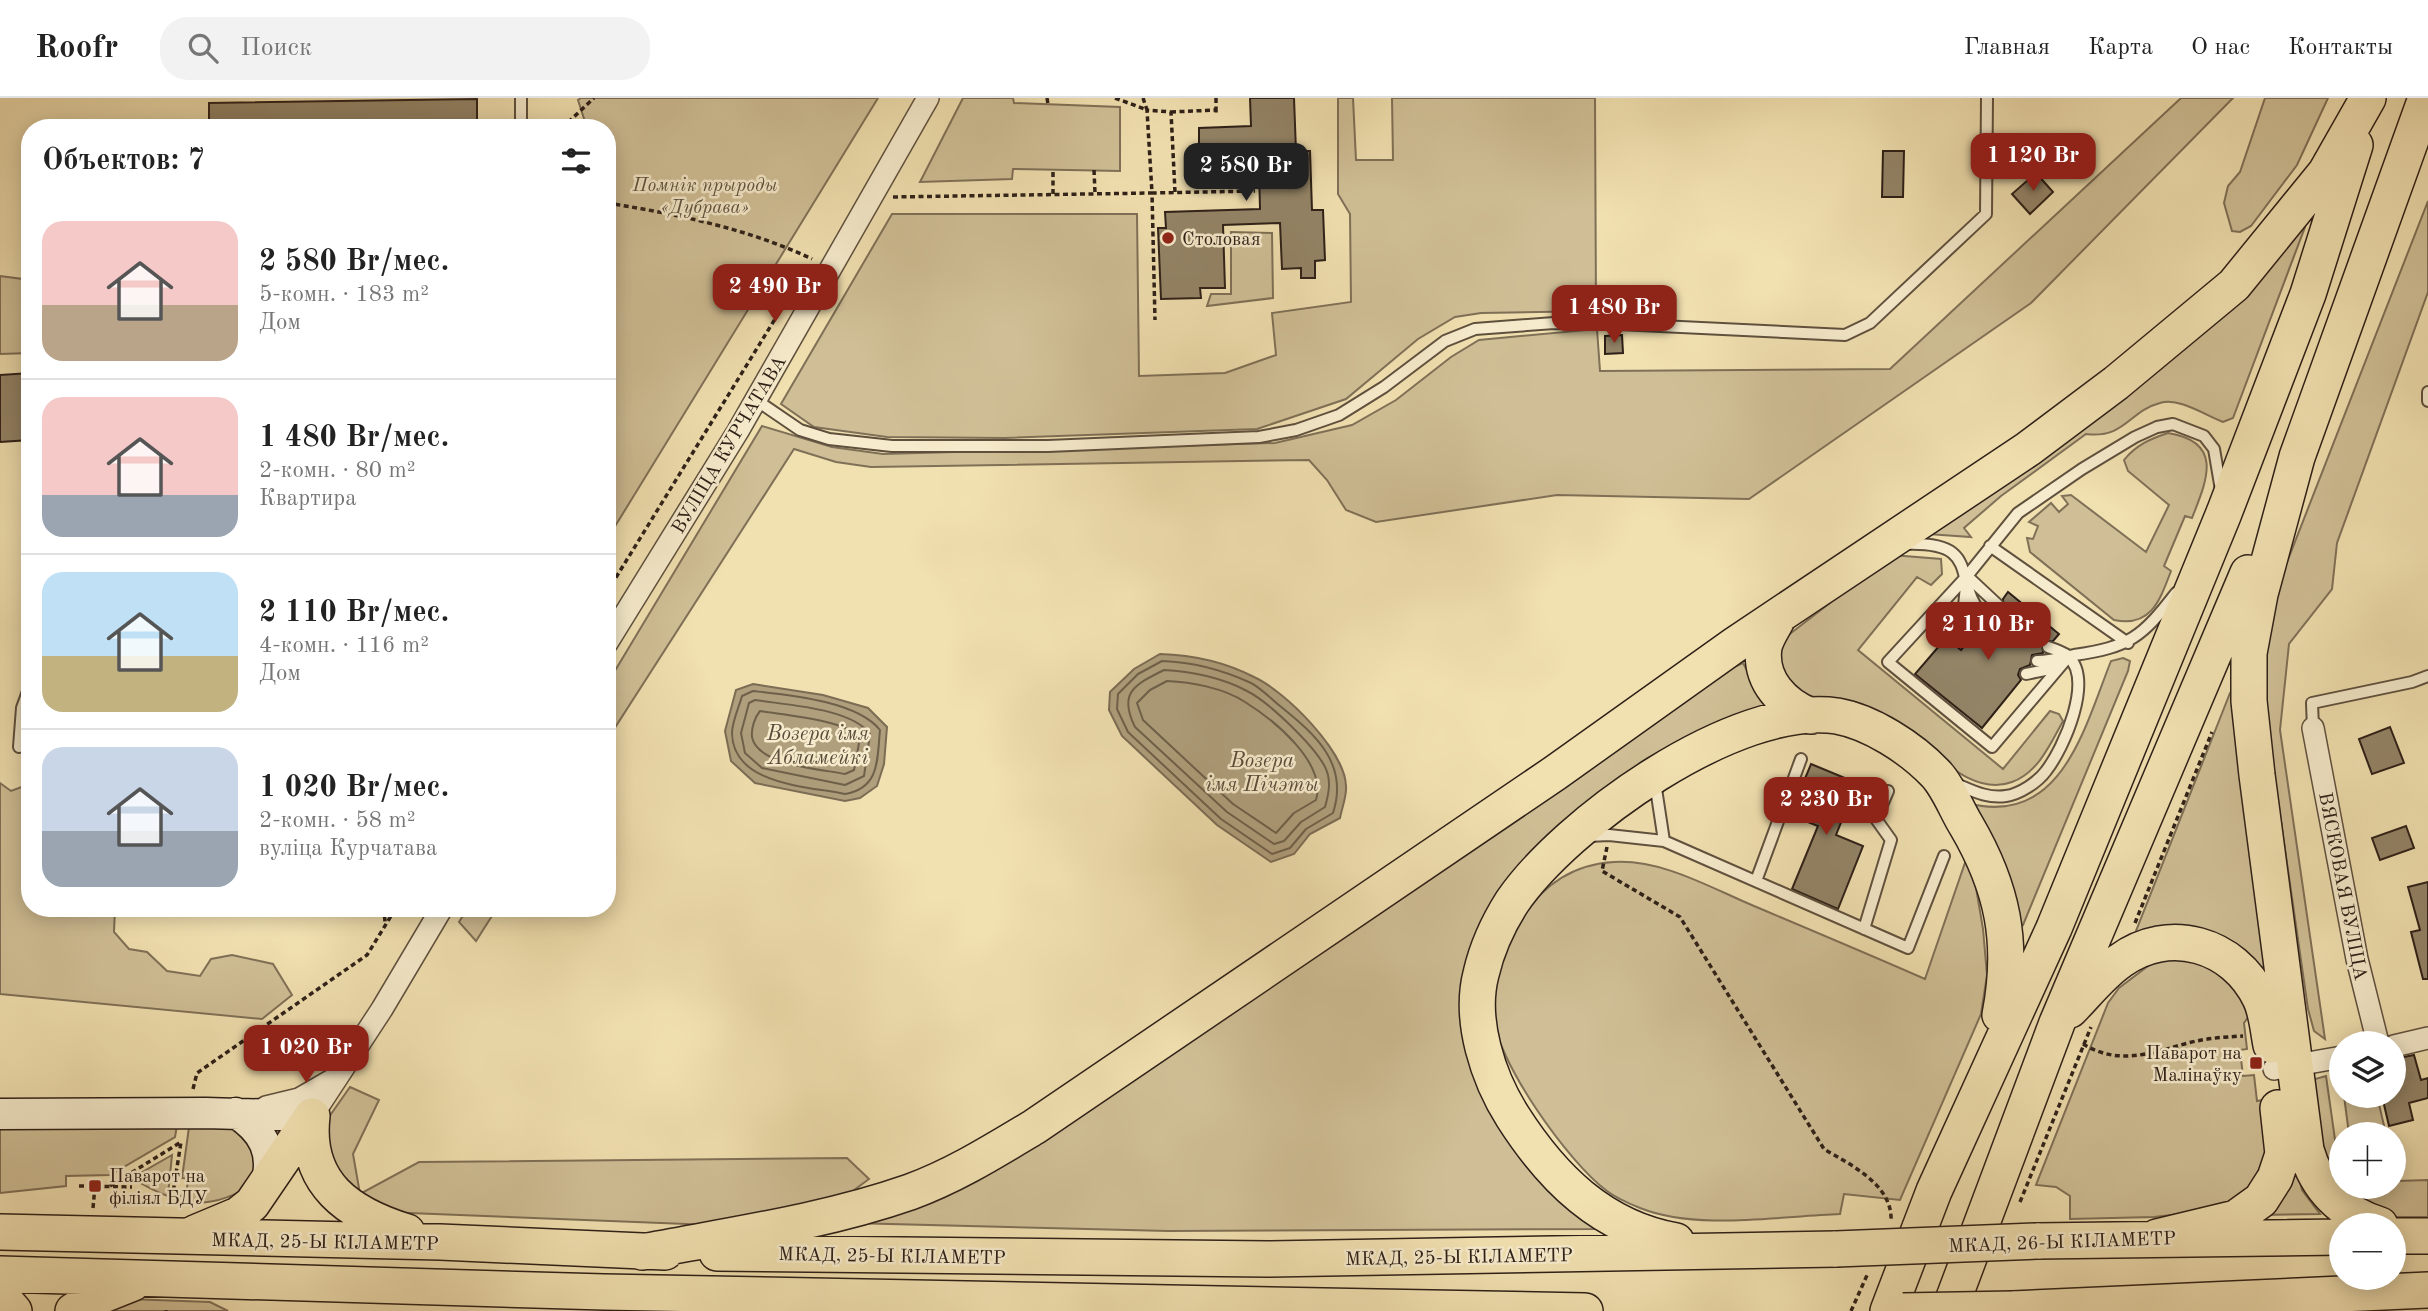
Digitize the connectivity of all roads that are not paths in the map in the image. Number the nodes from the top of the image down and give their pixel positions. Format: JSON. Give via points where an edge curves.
{"nodes":[{"id":1,"x":521,"y":98,"type":"edge"},
{"id":2,"x":928,"y":98,"type":"edge"},
{"id":3,"x":1987,"y":98,"type":"edge"},
{"id":4,"x":2369,"y":98,"type":"edge"},
{"id":5,"x":2426,"y":98,"type":"edge"},
{"id":6,"x":521,"y":119,"type":"edge"},
{"id":7,"x":2428,"y":392,"type":"edge"},
{"id":8,"x":756,"y":400,"type":"junction"},
{"id":9,"x":2428,"y":401,"type":"edge"},
{"id":10,"x":2297,"y":457,"type":"junction"},
{"id":11,"x":2224,"y":513,"type":"junction"},
{"id":12,"x":1885,"y":544,"type":"junction"},
{"id":13,"x":1990,"y":546,"type":"junction"},
{"id":14,"x":2206,"y":555,"type":"junction"},
{"id":15,"x":1967,"y":576,"type":"junction"},
{"id":16,"x":1998,"y":605,"type":"dead end"},
{"id":17,"x":1779,"y":616,"type":"junction"},
{"id":18,"x":1987,"y":619,"type":"dead end"},
{"id":19,"x":616,"y":628,"type":"edge"},
{"id":20,"x":1975,"y":634,"type":"dead end"},
{"id":21,"x":2128,"y":643,"type":"junction"},
{"id":22,"x":2048,"y":647,"type":"dead end"},
{"id":23,"x":2068,"y":656,"type":"junction"},
{"id":24,"x":2037,"y":661,"type":"dead end"},
{"id":25,"x":2026,"y":674,"type":"dead end"},
{"id":26,"x":2428,"y":676,"type":"edge"},
{"id":27,"x":1811,"y":716,"type":"junction"},
{"id":28,"x":21,"y":721,"type":"edge"},
{"id":29,"x":2313,"y":728,"type":"joint"},
{"id":30,"x":19,"y":747,"type":"dead end"},
{"id":31,"x":1801,"y":759,"type":"dead end"},
{"id":32,"x":1656,"y":774,"type":"junction"},
{"id":33,"x":1936,"y":774,"type":"junction"},
{"id":34,"x":1888,"y":791,"type":"dead end"},
{"id":35,"x":1569,"y":841,"type":"junction"},
{"id":36,"x":1664,"y":841,"type":"junction"},
{"id":37,"x":1944,"y":856,"type":"dead end"},
{"id":38,"x":1756,"y":881,"type":"junction"},
{"id":39,"x":437,"y":917,"type":"edge"},
{"id":40,"x":1864,"y":929,"type":"junction"},
{"id":41,"x":2057,"y":1023,"type":"junction"},
{"id":42,"x":2375,"y":1031,"type":"edge"},
{"id":43,"x":2428,"y":1038,"type":"edge"},
{"id":44,"x":2406,"y":1043,"type":"edge"},
{"id":45,"x":2329,"y":1059,"type":"edge"},
{"id":46,"x":1990,"y":1066,"type":"junction"},
{"id":47,"x":2284,"y":1067,"type":"junction"},
{"id":48,"x":336,"y":1076,"type":"junction"},
{"id":49,"x":236,"y":1113,"type":"junction"},
{"id":50,"x":0,"y":1114,"type":"edge"},
{"id":51,"x":312,"y":1116,"type":"junction"},
{"id":52,"x":266,"y":1186,"type":"junction"},
{"id":53,"x":2356,"y":1213,"type":"edge"},
{"id":54,"x":0,"y":1232,"type":"edge"},
{"id":55,"x":2157,"y":1237,"type":"junction"},
{"id":56,"x":2329,"y":1237,"type":"edge"},
{"id":57,"x":180,"y":1238,"type":"junction"},
{"id":58,"x":440,"y":1242,"type":"junction"},
{"id":59,"x":1784,"y":1249,"type":"joint"},
{"id":60,"x":1727,"y":1251,"type":"junction"},
{"id":61,"x":642,"y":1252,"type":"junction"},
{"id":62,"x":0,"y":1274,"type":"edge"},
{"id":63,"x":152,"y":1277,"type":"junction"},
{"id":64,"x":2428,"y":1290,"type":"edge"},
{"id":65,"x":0,"y":1295,"type":"edge"},
{"id":66,"x":752,"y":1296,"type":"junction"},
{"id":67,"x":2102,"y":1306,"type":"junction"},
{"id":68,"x":14,"y":1311,"type":"edge"},
{"id":69,"x":73,"y":1311,"type":"edge"},
{"id":70,"x":817,"y":1311,"type":"edge"},
{"id":71,"x":1585,"y":1311,"type":"edge"},
{"id":72,"x":1888,"y":1311,"type":"edge"},
{"id":73,"x":1903,"y":1311,"type":"edge"},
{"id":74,"x":1949,"y":1311,"type":"edge"},
{"id":75,"x":2154,"y":1311,"type":"edge"}],
"edges":[{"from":1,"to":6,"type":"lane"},
{"from":2,"to":8,"type":"street","name":"ВУЛІЦА КУРЧАТАВА"},
{"from":3,"to":8,"type":"lane","via":[[1986,214],[1870,323],[1845,335],[1579,323],[1475,329],[1445,341],[1339,415],[1259,437],[1048,446],[892,446],[829,439],[800,430]]},
{"from":4,"to":11,"type":"highway","via":[[2308,295]]},
{"from":4,"to":12,"type":"highway","via":[[2326,172],[2234,285],[2083,408]]},
{"from":5,"to":10,"type":"highway"},
{"from":7,"to":9,"type":"lane"},
{"from":8,"to":19,"type":"street","name":"ВУЛІЦА КУРЧАТАВА"},
{"from":10,"to":41,"type":"highway"},
{"from":10,"to":47,"type":"highway","via":[[2257,606],[2248,676]]},
{"from":11,"to":13,"type":"lane","via":[[2214,449],[2204,436],[2173,424],[2136,437],[2081,469],[2018,513]]},
{"from":11,"to":14,"type":"highway"},
{"from":12,"to":15,"type":"lane","via":[[1944,548],[1958,556]]},
{"from":12,"to":17,"type":"highway"},
{"from":13,"to":15,"type":"lane"},
{"from":13,"to":21,"type":"lane"},
{"from":14,"to":21,"type":"lane","via":[[2153,623]]},
{"from":14,"to":46,"type":"highway","via":[[2054,928]]},
{"from":15,"to":16,"type":"lane"},
{"from":15,"to":18,"type":"lane","via":[[1973,607]]},
{"from":15,"to":20,"type":"lane","via":[[1963,616]]},
{"from":15,"to":23,"type":"lane","via":[[1888,663],[1992,747]]},
{"from":17,"to":27,"type":"highway","via":[[1765,644],[1763,661],[1782,700]]},
{"from":17,"to":61,"type":"highway","via":[[1237,990],[971,1165],[910,1192],[852,1208]]},
{"from":21,"to":23,"type":"lane"},
{"from":22,"to":23,"type":"lane"},
{"from":23,"to":24,"type":"lane"},
{"from":23,"to":25,"type":"lane","via":[[2045,670]]},
{"from":23,"to":33,"type":"lane","via":[[2079,678],[2071,723],[2046,772],[2007,796],[1983,796]]},
{"from":26,"to":29,"type":"lane","via":[[2312,703]]},
{"from":27,"to":32,"type":"highway","via":[[1770,723],[1711,742]]},
{"from":27,"to":33,"type":"highway","via":[[1836,716],[1884,735]]},
{"from":28,"to":30,"type":"lane"},
{"from":29,"to":42,"type":"street","name":"ВЯСКОВАЯ ВУЛІЦА"},
{"from":31,"to":38,"type":"lane"},
{"from":32,"to":35,"type":"highway"},
{"from":32,"to":36,"type":"lane","via":[[1654,790]]},
{"from":33,"to":46,"type":"highway","via":[[1979,847],[2006,927],[2007,978]]},
{"from":34,"to":40,"type":"lane","via":[[1876,819],[1891,840]]},
{"from":35,"to":36,"type":"lane","via":[[1609,835]]},
{"from":35,"to":60,"type":"highway","via":[[1512,902],[1487,953],[1480,977],[1479,1020],[1495,1082],[1544,1162],[1589,1205],[1634,1230]]},
{"from":36,"to":38,"type":"lane"},
{"from":37,"to":40,"type":"lane","via":[[1908,948]]},
{"from":38,"to":40,"type":"lane"},
{"from":39,"to":48,"type":"street"},
{"from":41,"to":47,"type":"highway","via":[[2118,961],[2161,943],[2187,941],[2230,958],[2244,972],[2261,999]]},
{"from":41,"to":74,"type":"highway"},
{"from":43,"to":44,"type":"street"},
{"from":45,"to":47,"type":"street"},
{"from":46,"to":72,"type":"highway","via":[[1934,1191]]},
{"from":47,"to":53,"type":"highway","via":[[2312,1173],[2323,1190]]},
{"from":47,"to":55,"type":"highway","via":[[2283,1154],[2261,1200],[2236,1218]]},
{"from":48,"to":49,"type":"street","via":[[299,1099]]},
{"from":48,"to":51,"type":"street"},
{"from":49,"to":50,"type":"main road"},
{"from":49,"to":51,"type":"main road"},
{"from":49,"to":52,"type":"main road","via":[[253,1124],[269,1151]]},
{"from":51,"to":52,"type":"highway"},
{"from":51,"to":58,"type":"highway","via":[[309,1138],[314,1160],[345,1203],[367,1219]]},
{"from":52,"to":57,"type":"highway","via":[[238,1215]]},
{"from":54,"to":57,"type":"highway","name":"МКАД, 25-Ы КІЛАМЕТР"},
{"from":55,"to":56,"type":"highway","name":"МКАД, 26-Ы КІЛАМЕТР"},
{"from":55,"to":59,"type":"highway","name":"МКАД, 26-Ы КІЛАМЕТР","bridge":true},
{"from":57,"to":58,"type":"highway","name":"МКАД, 25-Ы КІЛАМЕТР"},
{"from":58,"to":61,"type":"highway","name":"МКАД, 25-Ы КІЛАМЕТР"},
{"from":59,"to":60,"type":"highway","name":"МКАД, 25-Ы КІЛАМЕТР"},
{"from":60,"to":61,"type":"highway","name":"МКАД, 25-Ы КІЛАМЕТР","via":[[1268,1259]]},
{"from":62,"to":63,"type":"highway"},
{"from":63,"to":66,"type":"highway"},
{"from":63,"to":69,"type":"highway"},
{"from":64,"to":67,"type":"highway"},
{"from":65,"to":68,"type":"highway"},
{"from":66,"to":70,"type":"highway"},
{"from":66,"to":71,"type":"highway"},
{"from":67,"to":73,"type":"highway","bridge":true},
{"from":67,"to":75,"type":"highway"}]}
